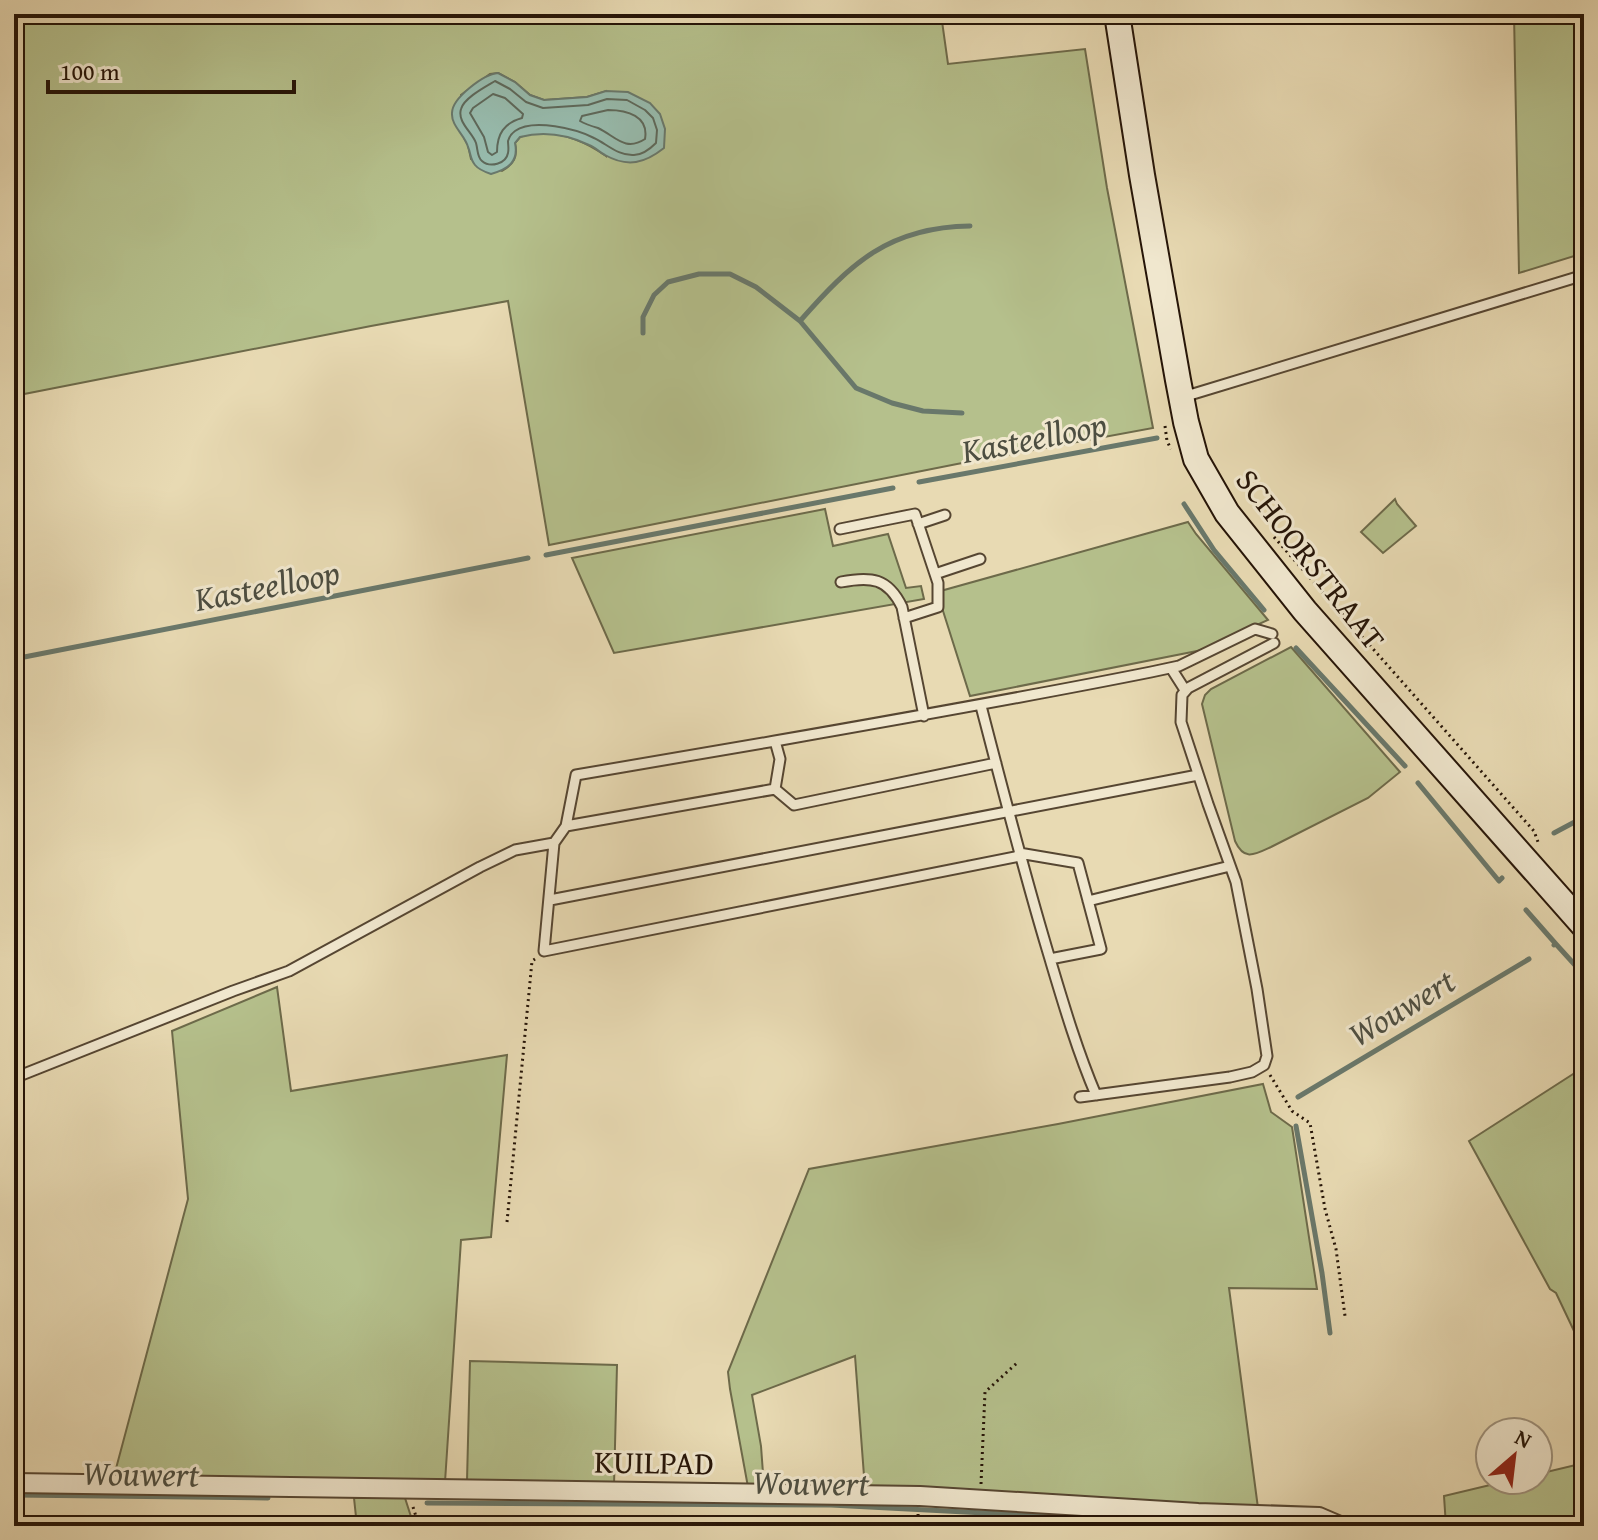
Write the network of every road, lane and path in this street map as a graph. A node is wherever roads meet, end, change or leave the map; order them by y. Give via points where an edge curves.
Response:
1 (1117, 14) edge
2 (1584, 275) edge
3 (1181, 395) junction
4 (945, 515) dead end
5 (918, 524) junction
6 (840, 529) dead end
7 (1267, 530) dead end
8 (980, 559) dead end
9 (935, 574) junction
10 (841, 582) dead end
11 (904, 618) junction
12 (1171, 668) junction
13 (1185, 690) junction
14 (981, 706) junction
15 (924, 716) junction
16 (775, 741) junction
17 (996, 763) junction
18 (1198, 775) junction
19 (775, 789) junction
20 (1009, 811) junction
21 (566, 826) junction
22 (554, 843) junction
23 (1538, 843) dead end
24 (1020, 854) junction
25 (1230, 866) junction
26 (550, 900) junction
27 (1088, 901) junction
28 (1584, 926) edge
29 (544, 951) junction
30 (1050, 959) junction
31 (1264, 1065) junction
32 (14, 1078) edge
33 (1096, 1095) junction
34 (1080, 1097) dead end
35 (507, 1222) dead end
36 (1345, 1316) dead end
37 (1017, 1363) dead end
38 (14, 1483) edge
39 (408, 1489) junction
40 (981, 1500) junction
41 (918, 1517) dead end
42 (419, 1526) edge
43 (919, 1526) edge
44 (1340, 1526) edge

1 - 3 street, SCHOORSTRAAT
2 - 3 lane
3 - 28 street, SCHOORSTRAAT via 1196,459 1227,513 1305,611
4 - 5 lane
5 - 6 lane via 915,514
5 - 9 lane
7 - 23 path, SCHOORSTRAAT via 1534,831
8 - 9 lane
9 - 11 lane via 938,607
10 - 11 lane via 880,581 895,592
11 - 15 lane
12 - 13 lane
12 - 13 lane via 1255,629 1273,638
12 - 14 lane
13 - 18 lane via 1181,722
14 - 15 lane
14 - 17 lane
15 - 16 lane
16 - 19 lane via 780,759
16 - 21 lane via 576,775
17 - 19 lane via 794,805
17 - 20 lane
18 - 20 lane
18 - 25 lane
19 - 21 lane
20 - 24 lane
20 - 26 lane
21 - 22 lane
22 - 26 lane
22 - 32 lane via 515,850 289,971
24 - 27 lane via 1078,863
24 - 29 lane
24 - 30 lane
25 - 27 lane
25 - 31 lane via 1257,989
26 - 29 lane
27 - 30 lane via 1101,949
29 - 35 path via 532,961
30 - 33 lane
31 - 33 lane via 1230,1077
31 - 36 path via 1292,1111 1310,1123
33 - 34 lane
37 - 40 path via 985,1392
38 - 39 street, KUILPAD
39 - 40 street, KUILPAD
39 - 42 path
40 - 44 street, KUILPAD via 1319,1517
41 - 43 path

